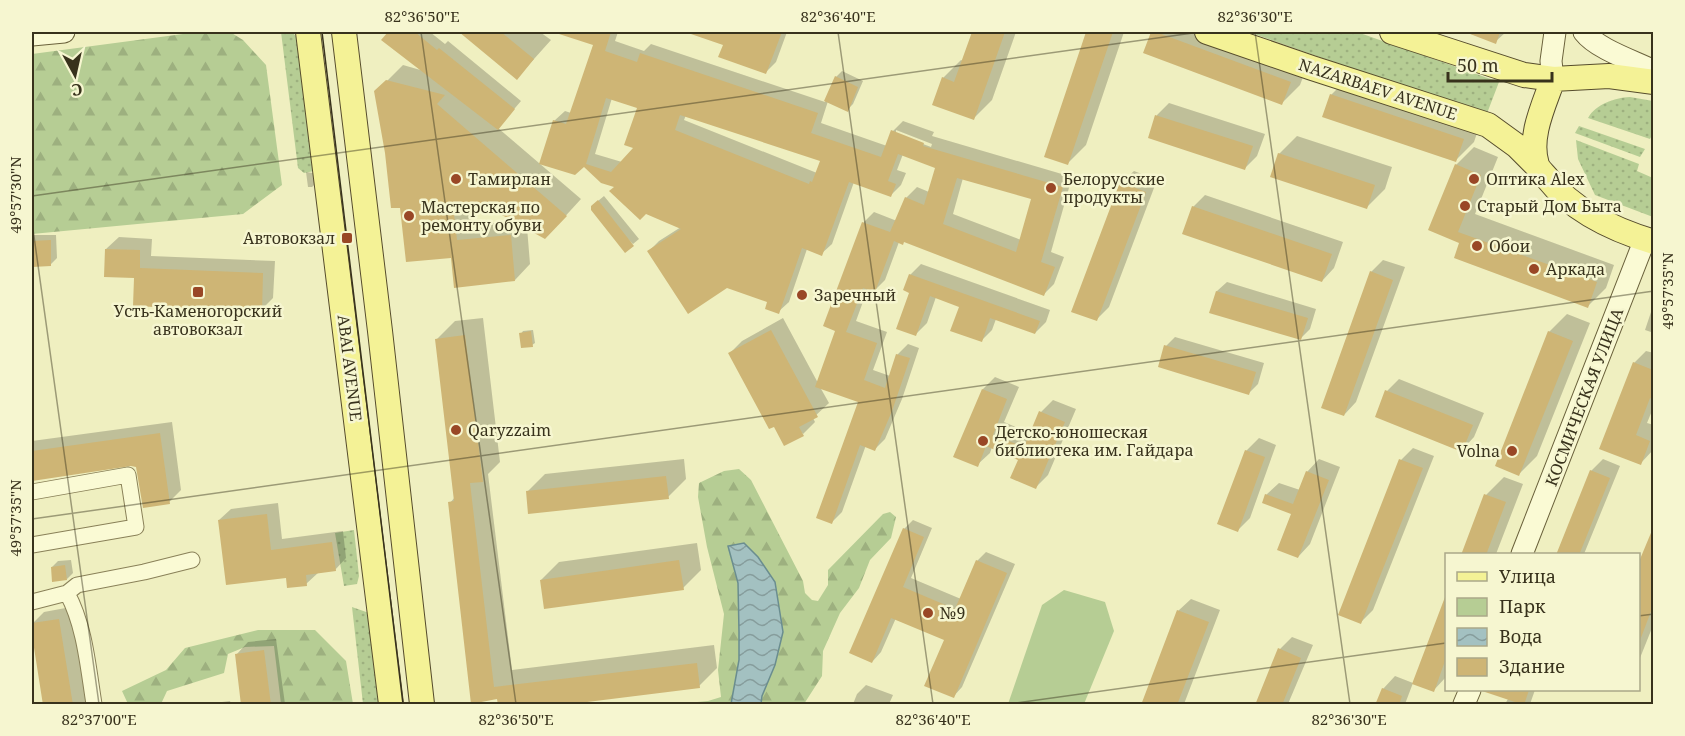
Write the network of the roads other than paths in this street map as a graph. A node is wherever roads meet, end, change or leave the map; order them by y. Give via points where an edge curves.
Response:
1 (64, 32) edge
2 (308, 32) edge
3 (344, 32) edge
4 (1207, 32) edge
5 (1392, 32) edge
6 (1555, 32) edge
7 (1584, 32) edge
8 (32, 34) edge
9 (1653, 71) edge
10 (1553, 80) junction
11 (1653, 82) edge
12 (1537, 166) junction
13 (1649, 240) edge
14 (32, 492) edge
15 (32, 545) edge
16 (1523, 553) edge
17 (192, 560) dead end
18 (67, 593) junction
19 (32, 602) edge
20 (1470, 691) edge
21 (94, 705) edge
22 (391, 705) edge
23 (422, 705) edge
24 (1464, 705) edge

1 - 8 main road
2 - 22 main road, ABAI AVENUE
3 - 23 main road, ABAI AVENUE
4 - 12 main road, NAZARBAEV AVENUE via 1488,125
5 - 10 main road via 1524,75
6 - 10 main road
7 - 9 main road
10 - 11 main road via 1609,76
10 - 12 main road via 1534,143
12 - 13 main road, NAZARBAEV AVENUE via 1561,196 1585,214
13 - 16 main road, КОСМИЧЕСКАЯ УЛИЦА
14 - 15 street via 128,476 136,527
17 - 18 street via 77,585
18 - 19 street
18 - 21 street via 75,608
20 - 24 main road

